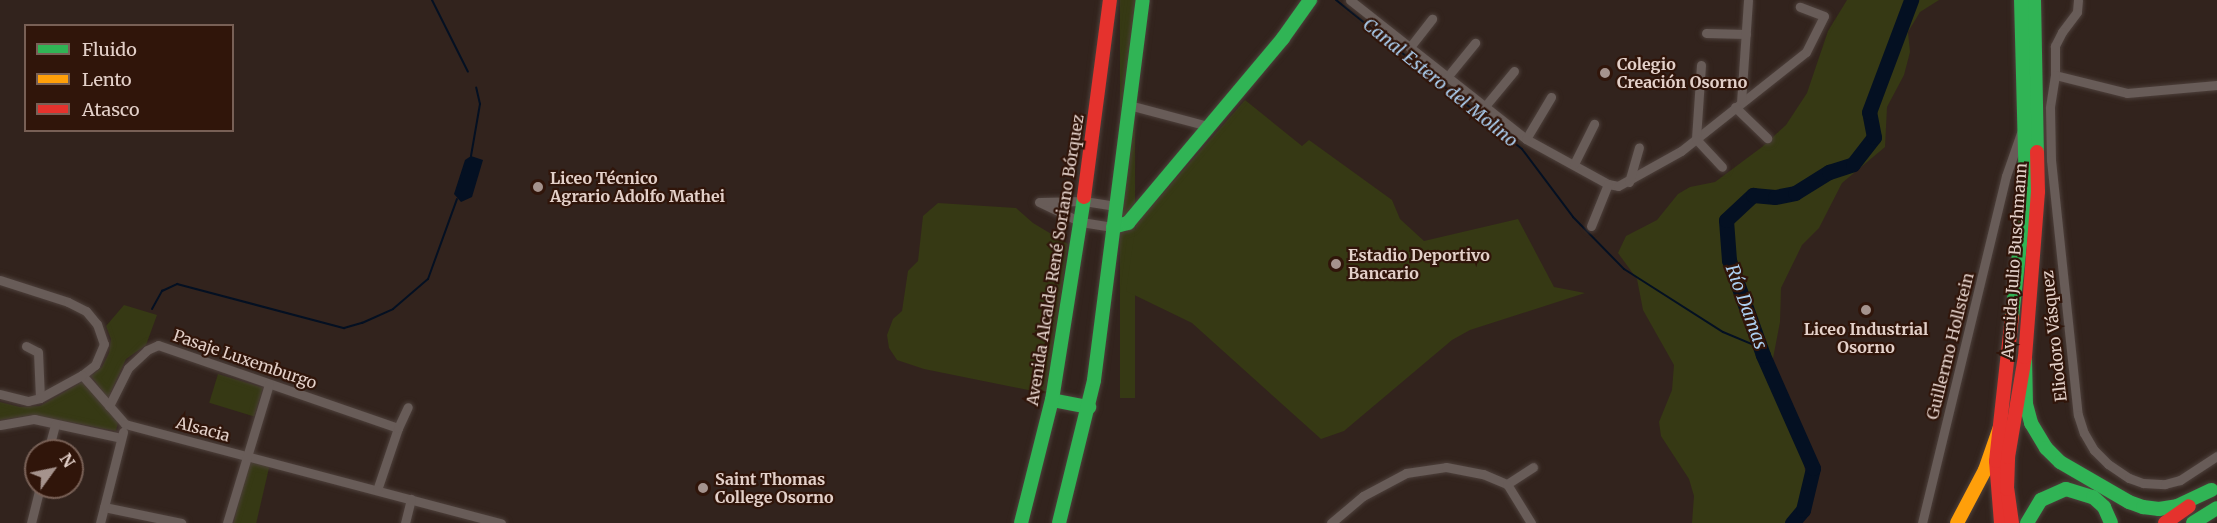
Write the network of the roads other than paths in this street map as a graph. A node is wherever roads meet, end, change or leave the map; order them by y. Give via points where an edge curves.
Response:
1 (1110, 0) edge
2 (1143, 0) edge
3 (1310, 0) edge
4 (1350, 0) edge
5 (1748, 0) edge
6 (2021, 0) edge
7 (2034, 0) edge
8 (2078, 0) edge
9 (1800, 7) dead end
10 (1432, 20) dead end
11 (1706, 33) dead end
12 (1746, 34) junction
13 (1475, 44) dead end
14 (1410, 47) junction
15 (1701, 65) dead end
16 (1514, 70) dead end
17 (2055, 75) junction
18 (1448, 76) junction
19 (2217, 85) edge
20 (1551, 97) dead end
21 (1129, 105) junction
22 (1486, 105) junction
23 (1738, 105) junction
24 (2025, 122) junction
25 (1594, 124) dead end
26 (1208, 126) junction
27 (1767, 138) dead end
28 (1526, 139) junction
29 (1696, 139) junction
30 (1639, 147) dead end
31 (1574, 164) junction
32 (1722, 167) dead end
33 (2006, 176) junction
34 (1629, 182) junction
35 (1608, 184) junction
36 (2026, 190) junction
37 (1084, 201) junction
38 (1116, 206) junction
39 (1081, 222) junction
40 (1591, 226) dead end
41 (1113, 227) junction
42 (0, 280) edge
43 (26, 346) dead end
44 (2025, 357) junction
45 (82, 375) junction
46 (269, 384) junction
47 (0, 394) edge
48 (40, 398) junction
49 (1052, 400) junction
50 (109, 406) junction
51 (408, 407) dead end
52 (1089, 407) junction
53 (55, 424) junction
54 (125, 424) junction
55 (2001, 424) junction
56 (0, 425) edge
57 (398, 428) junction
58 (121, 438) junction
59 (51, 439) edge
60 (247, 456) junction
61 (2217, 456) edge
62 (1533, 467) dead end
63 (1507, 484) junction
64 (2214, 488) edge
65 (377, 490) junction
66 (37, 499) edge
67 (411, 499) junction
68 (104, 507) junction
69 (2217, 508) edge
70 (32, 523) edge
71 (100, 523) edge
72 (181, 523) edge
73 (227, 523) edge
74 (405, 523) edge
75 (501, 523) edge
76 (1021, 523) edge
77 (1059, 523) edge
78 (1331, 523) edge
79 (1531, 523) edge
80 (1922, 523) edge
81 (1957, 523) edge
82 (2001, 523) edge
83 (2012, 523) edge
84 (2027, 523) edge
85 (2111, 523) edge
86 (2165, 523) edge
87 (2193, 523) edge

1 - 37 main road, Avenida Alcalde René Soriano Bórquez
2 - 21 main road
3 - 26 main road
4 - 14 street
5 - 12 street
6 - 24 main road, Avenida Julio Buschmann
7 - 44 main road, Avenida Julio Buschmann via 2038,192
8 - 17 street, Eliodoro Vásquez via 2077,12 2055,46
9 - 23 street via 1824,16 1806,52
10 - 14 street
11 - 12 street
12 - 23 street
13 - 18 street
14 - 18 street
15 - 29 street
16 - 22 street
17 - 19 street via 2127,93
17 - 61 street, Eliodoro Vásquez via 2050,108 2051,160 2078,415 2084,433 2108,464 2143,483 2180,480
18 - 22 street
20 - 28 street
21 - 26 street
21 - 38 main road
22 - 28 street
23 - 27 street
23 - 29 street
24 - 33 street, Guillermo Hollstein
24 - 36 main road, Avenida Julio Buschmann
25 - 31 street
26 - 41 main road via 1128,224
28 - 31 street
29 - 32 street
29 - 34 street
30 - 34 street
31 - 35 street
33 - 36 street
33 - 80 street, Guillermo Hollstein
34 - 35 street
35 - 40 street
36 - 55 main road, Avenida Julio Buschmann
37 - 38 street
37 - 39 main road, Avenida Alcalde René Soriano Bórquez
37 - 39 street via 1039,202
38 - 41 main road
39 - 41 street
39 - 49 main road, Avenida Alcalde René Soriano Bórquez
41 - 52 main road
42 - 45 street via 86,311 97,324 104,344 95,365
43 - 48 street via 38,352
44 - 64 main road via 2026,404 2031,423 2060,462 2143,507 2177,506
44 - 83 main road, Avenida Julio Buschmann via 2008,457
45 - 48 street
45 - 50 street
46 - 50 street, Pasaje Luxemburgo via 158,345 128,368
46 - 57 street, Pasaje Luxemburgo
46 - 60 street
47 - 48 street via 18,400
49 - 52 main road
49 - 76 main road, Avenida Alcalde René Soriano Bórquez
50 - 54 street
51 - 57 street
52 - 77 main road
53 - 56 street via 34,419
53 - 58 street
53 - 59 street
54 - 58 street
54 - 60 street, Alsacia
55 - 81 main road via 1985,470
55 - 82 main road, Avenida Julio Buschmann via 1996,478
57 - 65 street
58 - 68 street
60 - 65 street, Alsacia
60 - 73 street
62 - 63 street
63 - 78 street via 1483,474 1446,467 1406,473 1363,496
63 - 79 street
64 - 86 main road
65 - 67 street, Alsacia
66 - 70 street
67 - 74 street
67 - 75 street, Alsacia
68 - 71 street
68 - 72 street
69 - 87 main road
84 - 85 main road via 2041,500 2066,489 2093,496 2104,507

